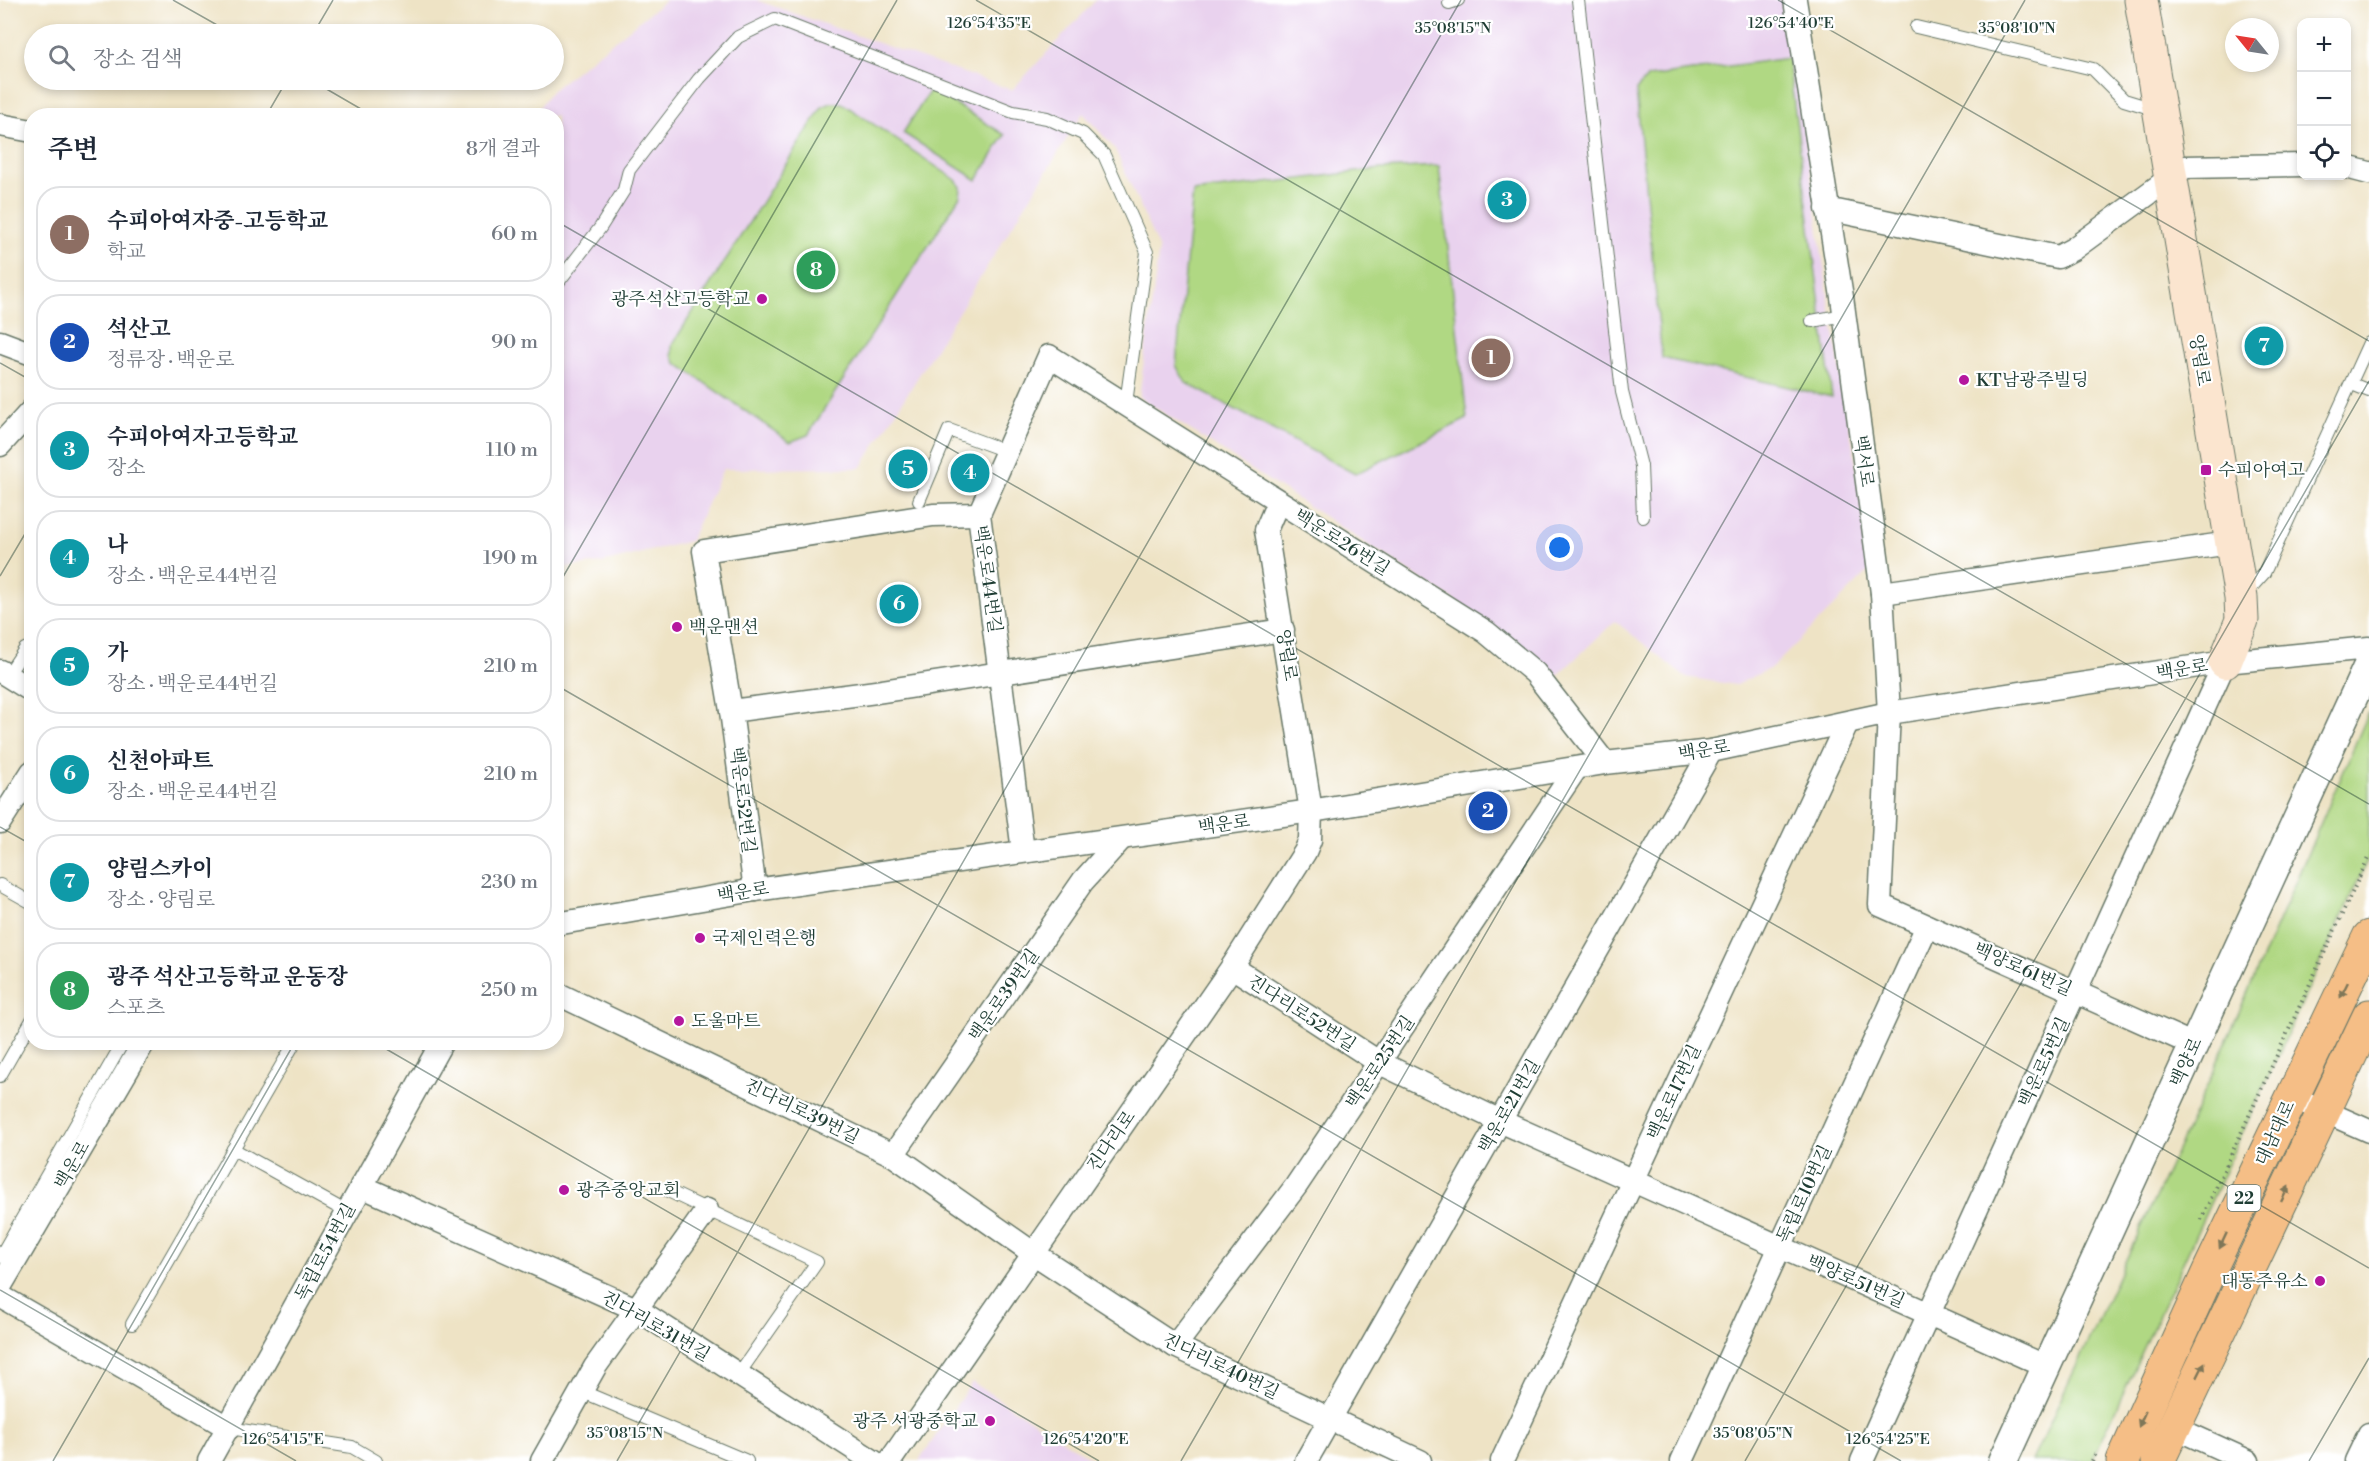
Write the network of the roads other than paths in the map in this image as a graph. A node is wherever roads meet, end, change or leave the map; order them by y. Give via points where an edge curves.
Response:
1 (1578, 0) edge
2 (1795, 0) edge
3 (2140, 0) edge
4 (1916, 27) dead end
5 (2158, 111) junction
6 (0, 125) edge
7 (24, 130) edge
8 (2297, 165) edge
9 (2351, 169) edge
10 (2369, 174) edge
11 (2169, 177) junction
12 (1827, 209) junction
13 (564, 275) edge
14 (1844, 315) junction
15 (1812, 321) dead end
16 (0, 342) edge
17 (2369, 343) edge
18 (24, 351) edge
19 (1049, 356) joint
20 (2352, 384) junction
21 (2369, 391) edge
22 (1126, 403) junction
23 (24, 419) edge
24 (0, 445) edge
25 (1006, 452) junction
26 (919, 501) dead end
27 (1278, 502) junction
28 (979, 514) junction
29 (1643, 517) dead end
30 (2230, 543) junction
31 (1882, 593) junction
32 (2241, 598) junction
33 (1283, 630) junction
34 (2369, 648) edge
35 (24, 651) edge
36 (2225, 662) junction
37 (2369, 663) edge
38 (3, 673) edge
39 (1002, 673) junction
40 (24, 686) edge
41 (731, 711) junction
42 (1889, 713) junction
43 (1847, 723) junction
44 (1711, 751) junction
45 (1605, 763) junction
46 (1575, 770) junction
47 (24, 784) edge
48 (1311, 811) junction
49 (0, 822) edge
50 (1121, 839) junction
51 (1023, 851) junction
52 (0, 885) edge
53 (755, 890) junction
54 (24, 898) edge
55 (564, 923) edge
56 (1927, 926) junction
57 (2369, 937) edge
58 (1232, 967) junction
59 (2076, 992) junction
60 (564, 997) edge
61 (2369, 1016) edge
62 (24, 1034) edge
63 (2194, 1045) junction
64 (118, 1050) edge
65 (139, 1050) edge
66 (290, 1050) edge
67 (438, 1050) edge
68 (1380, 1063) junction
69 (0, 1076) edge
70 (2292, 1097) junction
71 (2324, 1112) junction
72 (1500, 1121) junction
73 (2369, 1131) edge
74 (233, 1149) junction
75 (893, 1155) junction
76 (1632, 1181) junction
77 (361, 1186) junction
78 (664, 1190) dead end
79 (707, 1210) junction
80 (347, 1212) junction
81 (1780, 1247) junction
82 (1033, 1253) junction
83 (0, 1257) edge
84 (0, 1287) edge
85 (0, 1296) edge
86 (638, 1310) junction
87 (1928, 1314) junction
88 (132, 1324) dead end
89 (1175, 1346) junction
90 (2047, 1367) junction
91 (738, 1375) junction
92 (581, 1392) junction
93 (1330, 1419) junction
94 (2173, 1427) junction
95 (229, 1428) junction
96 (2369, 1434) edge
97 (2110, 1456) edge
98 (209, 1461) edge
99 (376, 1461) edge
100 (542, 1461) edge
101 (747, 1461) edge
102 (873, 1461) edge
103 (890, 1461) edge
104 (1306, 1461) edge
105 (1420, 1461) edge
106 (1502, 1461) edge
107 (1682, 1461) edge
108 (1862, 1461) edge
109 (2003, 1461) edge
110 (2158, 1461) edge
111 (2248, 1461) edge
112 (2356, 1461) edge

1 - 29 lane via 1622,392 1641,466
2 - 12 street, 백서로
3 - 5 main road, 양림로
4 - 5 lane via 2093,69 2124,100
5 - 11 main road, 양림로
6 - 7 street
8 - 11 street via 2185,167
9 - 10 street
11 - 12 street via 2058,257
11 - 30 main road, 양림로
12 - 14 street, 백서로
13 - 22 lane via 624,190 629,170 699,79 738,37 776,20 1014,112 1047,118 1083,135 1104,155 1147,252
14 - 15 lane
14 - 31 street, 백서로
16 - 18 street
17 - 20 lane
19 - 22 street, 백운로26번길
19 - 25 street, 백운로44번길
20 - 21 lane
20 - 32 lane via 2264,573
22 - 27 street, 백운로26번길
23 - 24 street
25 - 26 lane via 949,430
25 - 28 street, 백운로44번길
27 - 33 street, 양림로 via 1266,530
27 - 45 street, 백운로26번길 via 1486,632 1535,673
28 - 39 street, 백운로44번길
28 - 41 street, 백운로52번길 via 933,515 704,551
30 - 31 street
30 - 32 main road, 양림로
31 - 42 street, 백서로
32 - 36 main road, 양림로 via 2242,620
33 - 39 street
33 - 48 street, 양림로
34 - 36 street, 백운로
35 - 38 lane
36 - 42 street, 백운로
36 - 59 street, 백운로5번길
37 - 63 street, 백양로
38 - 40 street
39 - 41 street
39 - 51 street, 백운로44번길
41 - 53 street, 백운로52번길
42 - 43 street, 백운로
42 - 56 street, 백양로61번길 via 1880,905
43 - 44 street, 백운로
43 - 76 street, 백운로17번길
44 - 45 street, 백운로
44 - 72 street, 백운로21번길
45 - 46 street, 백운로
46 - 48 street, 백운로
46 - 68 street, 백운로25번길
47 - 49 street
48 - 50 street, 백운로
48 - 58 street, 진다리로 via 1310,840 1305,852
50 - 51 street, 백운로
50 - 75 street, 백운로39번길 via 1083,881
51 - 53 street, 백운로
52 - 54 lane
53 - 55 street, 백운로
56 - 59 street, 백양로61번길
56 - 81 street, 독립로10번길
57 -> 70 main road, 대남대로 / 22
58 - 68 street, 진다리로52번길
58 - 82 street, 진다리로
59 - 63 street, 백양로61번길
59 - 87 street, 백운로5번길
60 - 75 street, 진다리로39번길
61 - 71 main road, 대남대로 / 22
62 - 69 lane
63 - 90 street, 백양로
64 - 83 lane
65 - 84 street, 백운로
66 - 74 lane
67 - 77 street, 독립로54번길
68 - 72 street, 진다리로52번길
68 - 89 street, 백운로25번길 via 1296,1186
70 - 71 street
70 -> 97 main road, 대남대로 / 22
71 - 73 street
94 -> 71 main road, 대남대로 / 22
72 - 76 street, 진다리로52번길
72 - 93 street, 백운로21번길
74 - 80 lane
74 - 88 lane
75 - 82 street, 진다리로39번길
76 - 81 street, 백양로51번길
76 - 106 street, 백운로17번길
77 - 80 street, 독립로54번길
77 - 86 street, 진다리로31번길
78 - 79 lane
79 - 86 street
79 - 91 lane via 817,1262
80 - 95 street, 독립로54번길
81 - 87 street, 백양로51번길
81 - 107 street, 독립로10번길
82 - 89 street, 진다리로40번길
82 - 103 street, 진다리로
85 - 95 street
86 - 91 street, 진다리로31번길
86 - 92 street
87 - 90 street, 백양로51번길
87 - 108 street, 백운로5번길
89 - 93 street, 진다리로40번길
90 - 109 street, 백양로
91 - 102 street, 진다리로31번길
92 - 100 street
92 - 101 lane
93 - 104 street, 백운로21번길
93 - 105 street, 진다리로40번길
94 - 110 main road, 대남대로 / 22
94 - 111 street
95 - 98 street, 독립로54번길
95 - 99 lane via 352,1447
96 - 112 street

